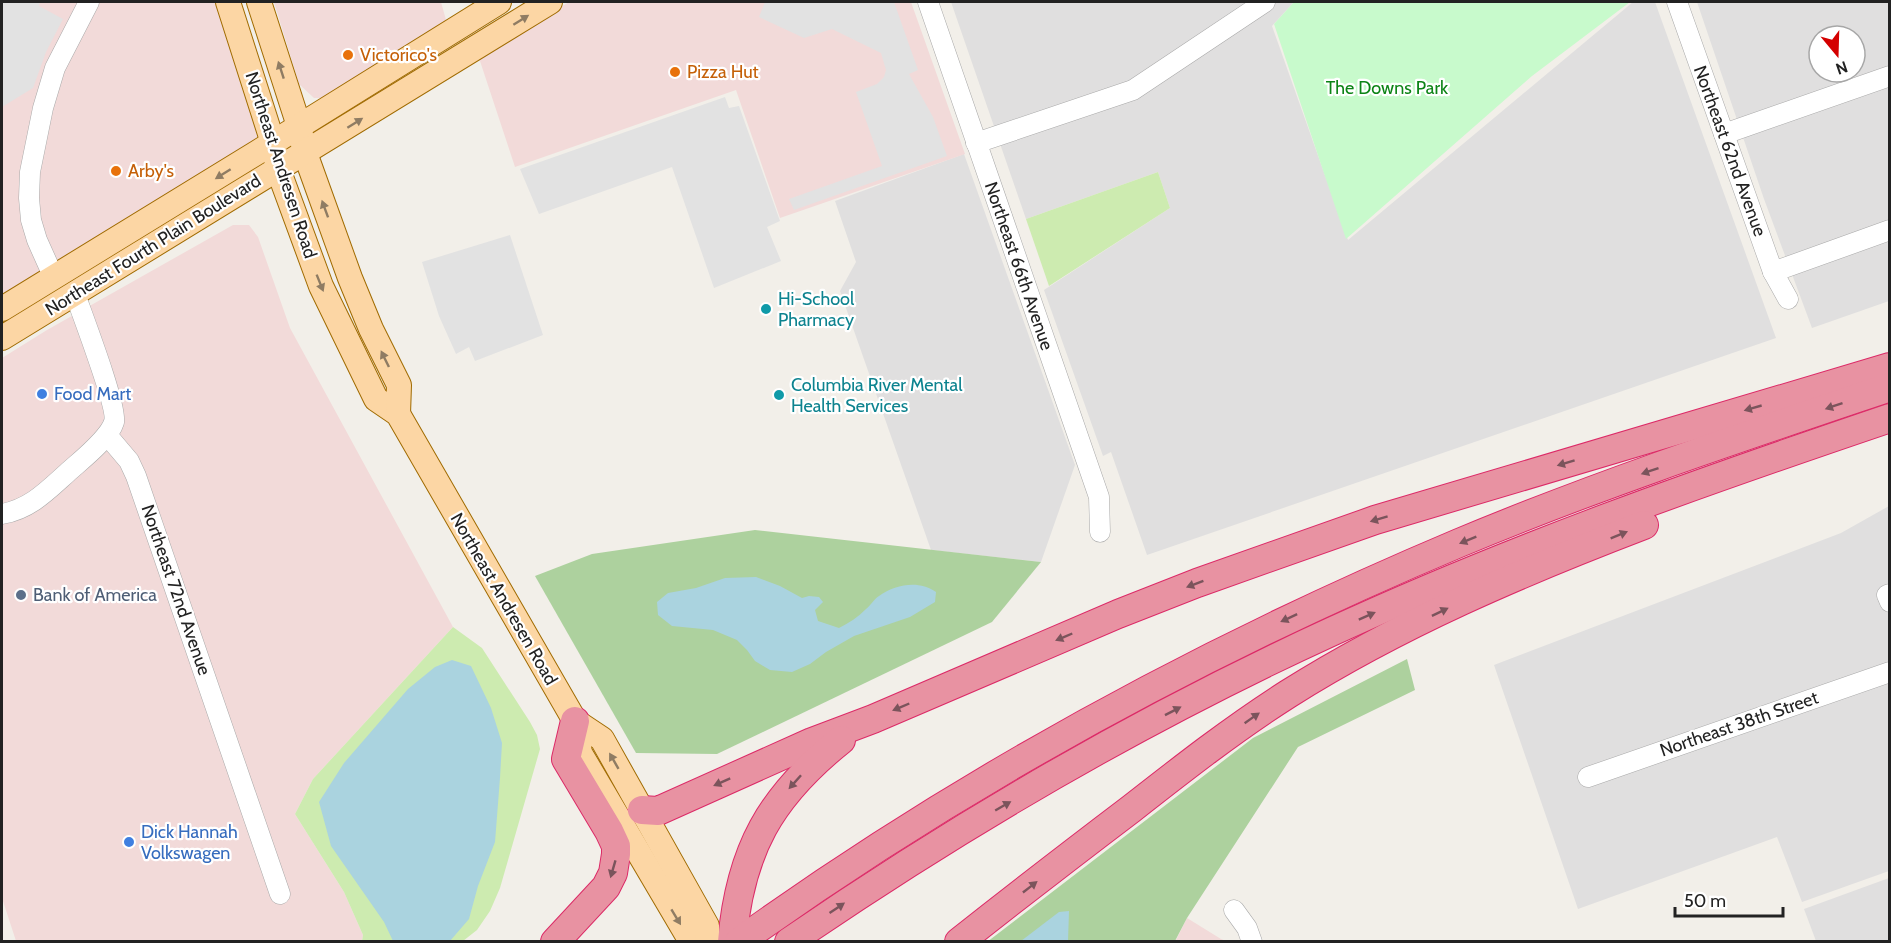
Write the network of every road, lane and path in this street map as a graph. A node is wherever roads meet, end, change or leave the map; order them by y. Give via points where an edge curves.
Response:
1 (89, 2) edge
2 (228, 2) edge
3 (259, 2) edge
4 (499, 2) edge
5 (550, 2) edge
6 (928, 2) edge
7 (1264, 2) edge
8 (1677, 2) edge
9 (1890, 76) edge
10 (299, 126) junction
11 (1725, 134) junction
12 (273, 143) junction
13 (976, 143) junction
14 (305, 153) junction
15 (278, 169) junction
16 (1890, 230) edge
17 (1773, 272) junction
18 (54, 278) junction
19 (75, 294) junction
20 (1788, 299) dead end
21 (2, 309) edge
22 (2, 338) edge
23 (1890, 368) edge
24 (1890, 387) edge
25 (398, 414) junction
26 (1890, 418) edge
27 (1890, 432) edge
28 (107, 435) junction
29 (2, 514) edge
30 (1100, 532) dead end
31 (1890, 672) edge
32 (873, 719) junction
33 (575, 721) junction
34 (1588, 777) dead end
35 (642, 810) junction
36 (280, 894) dead end
37 (1234, 910) dead end
38 (555, 942) edge
39 (694, 942) edge
40 (708, 942) edge
41 (732, 942) edge
42 (739, 942) edge
43 (789, 942) edge
44 (959, 942) edge
45 (1252, 942) edge

1 - 18 street via 62,51 49,86 30,172 31,220
2 - 12 main road, Northeast Andresen Road
10 -> 3 main road, Northeast Andresen Road
4 - 10 main road, Northeast Fourth Plain Boulevard
14 -> 5 main road, Northeast Fourth Plain Boulevard
6 - 13 street, Northeast 66th Avenue
7 - 13 street via 1133,90
8 - 11 street, Northeast 62nd Avenue
9 - 11 street
10 - 12 main road, Northeast Fourth Plain Boulevard
10 - 14 main road, Northeast Andresen Road
11 - 17 street, Northeast 62nd Avenue
12 - 15 main road, Northeast Andresen Road
12 -> 18 main road, Northeast Fourth Plain Boulevard
13 - 30 street, Northeast 66th Avenue via 1099,497
14 - 15 main road, Northeast Fourth Plain Boulevard
25 -> 14 main road, Northeast Andresen Road via 399,385 350,278
15 - 19 main road, Northeast Fourth Plain Boulevard
15 -> 25 main road, Northeast Andresen Road via 321,286 365,380 376,399
16 - 17 street
17 - 20 street, Northeast 62nd Avenue
18 - 21 main road, Northeast Fourth Plain Boulevard
19 - 22 main road, Northeast Fourth Plain Boulevard
19 - 28 street via 114,412
23 -> 32 highway via 1407,510 1292,549 1118,614
24 -> 42 highway via 1542,510 1395,570 1246,638 1007,767 907,828
25 - 33 main road, Northeast Andresen Road
43 -> 26 highway via 884,878 1047,780 1147,724 1331,632 1547,540
44 -> 27 highway via 1215,744 1328,671 1505,581
28 - 29 street via 41,496 21,509
28 - 36 street, Northeast 72nd Avenue via 136,476
31 - 34 street, Northeast 38th Street
32 -> 35 highway via 658,811
32 -> 41 highway via 813,762 776,805 761,829 744,874
35 -> 33 main road, Northeast Andresen Road via 602,740
33 -> 38 highway via 566,759 609,831 616,854 606,887
33 -> 39 main road, Northeast Andresen Road via 580,753
35 - 40 main road, Northeast Andresen Road via 707,926
37 - 45 street

